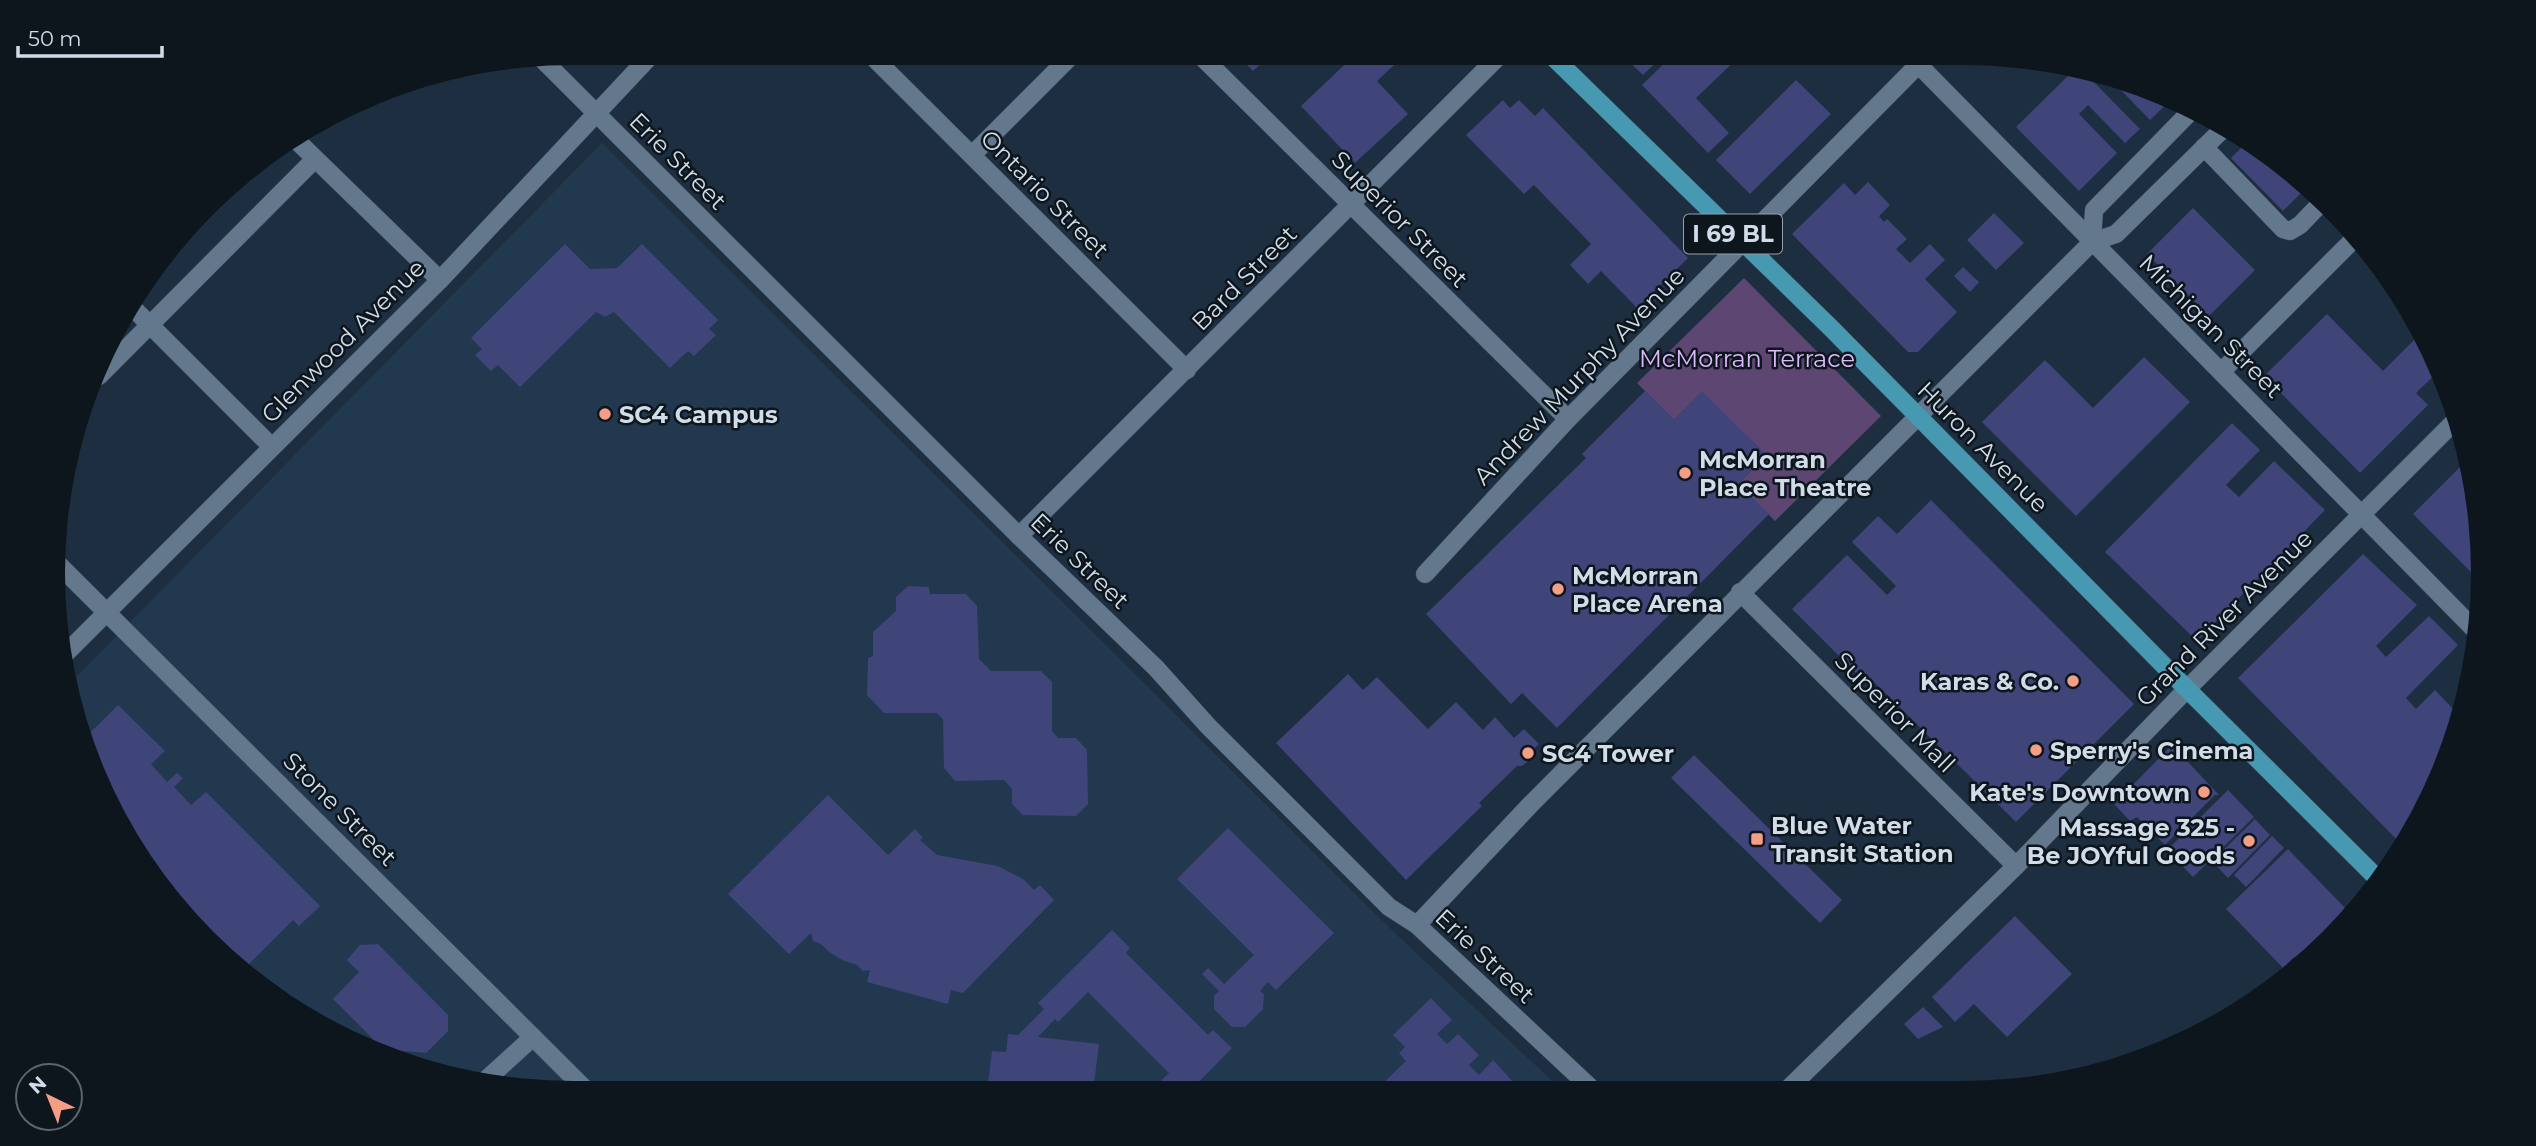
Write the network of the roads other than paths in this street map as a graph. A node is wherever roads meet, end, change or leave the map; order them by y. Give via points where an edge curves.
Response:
1 (641, 65) edge
2 (882, 65) edge
3 (1061, 65) edge
4 (1211, 65) edge
5 (1489, 65) edge
6 (1562, 65) edge
7 (1906, 65) edge
8 (1918, 65) edge
9 (549, 66) edge
10 (596, 114) junction
11 (2185, 116) edge
12 (2218, 134) edge
13 (300, 144) edge
14 (2204, 147) junction
15 (972, 155) junction
16 (315, 159) junction
17 (1350, 205) junction
18 (2316, 208) edge
19 (2092, 242) junction
20 (1743, 243) junction
21 (2349, 244) edge
22 (440, 280) junction
23 (137, 312) edge
24 (150, 324) junction
25 (109, 366) edge
26 (1187, 370) junction
27 (2222, 370) junction
28 (1917, 415) junction
29 (1569, 419) junction
30 (2449, 427) edge
31 (272, 447) junction
32 (2362, 514) junction
33 (1019, 536) junction
34 (65, 571) edge
35 (1424, 574) dead end
36 (1740, 592) junction
37 (106, 612) junction
38 (2468, 623) edge
39 (71, 648) edge
40 (2187, 689) junction
41 (2016, 866) junction
42 (2372, 873) edge
43 (1417, 925) junction
44 (533, 1037) junction
45 (493, 1074) edge
46 (577, 1081) edge
47 (1583, 1081) edge
48 (1796, 1081) edge

1 - 10 street, Glenwood Avenue
2 - 15 street, Ontario Street
3 - 15 street
4 - 17 street, Superior Street
5 - 17 street, Bard Street
6 - 20 main road, Huron Avenue / I 69 BL
7 - 20 street, Andrew Murphy Avenue
8 - 19 street, Michigan Street
9 - 10 street, Erie Street
10 - 22 street, Glenwood Avenue
10 - 33 street, Erie Street
11 - 19 street via 2094,211
12 - 14 street
13 - 16 street
14 - 18 street via 2283,229 2290,231 2300,225
14 - 19 street via 2116,234
15 - 26 street, Ontario Street
16 - 22 street
16 - 24 street
17 - 26 street, Bard Street
17 - 29 street, Superior Street
19 - 27 street, Michigan Street
19 - 28 street
20 - 28 main road, Huron Avenue / I 69 BL
20 - 29 street, Andrew Murphy Avenue
21 - 27 street
22 - 31 street, Glenwood Avenue
23 - 24 street
24 - 25 street
24 - 31 street
26 - 33 street, Bard Street
27 - 32 street, Michigan Street
28 - 36 street
28 - 40 main road, Huron Avenue / I 69 BL
29 - 35 street, Andrew Murphy Avenue
30 - 32 street, Grand River Avenue
31 - 37 street, Glenwood Avenue
32 - 38 street, Michigan Street
32 - 40 street, Grand River Avenue
33 - 43 street, Erie Street via 1156,668 1389,907
34 - 37 street, Stone Street
36 - 41 street, Superior Mall
36 - 43 street
37 - 39 street, Glenwood Avenue
37 - 44 street, Stone Street
40 - 41 street, Grand River Avenue
40 - 42 main road, Huron Avenue / I 69 BL
41 - 48 street, Grand River Avenue
43 - 47 street, Erie Street
44 - 45 street
44 - 46 street, Stone Street

